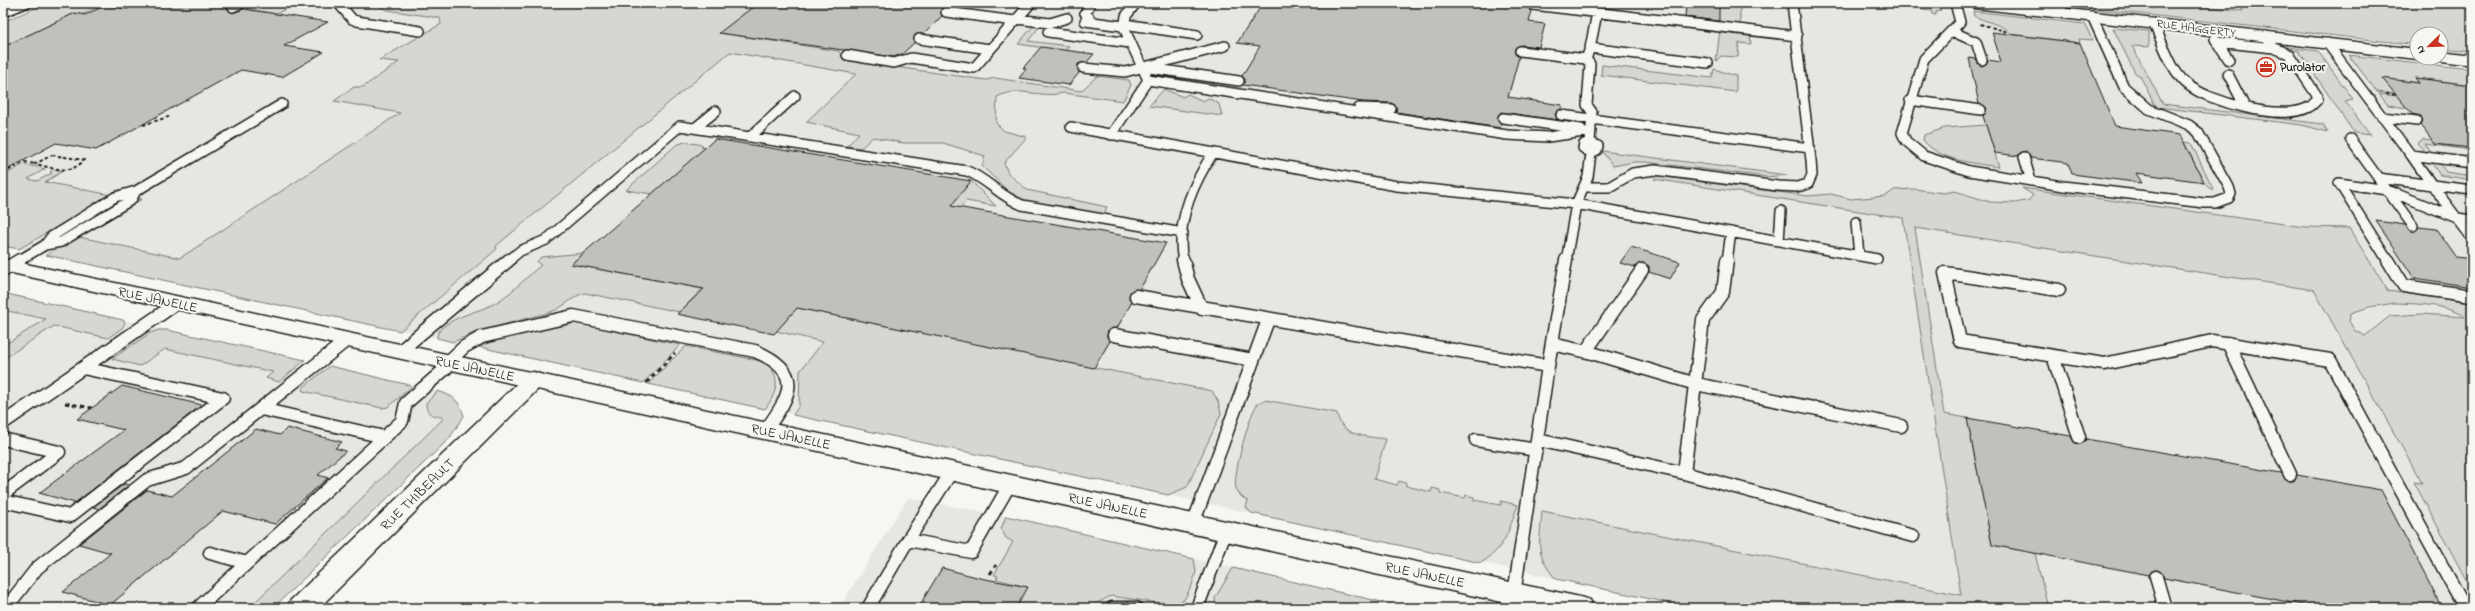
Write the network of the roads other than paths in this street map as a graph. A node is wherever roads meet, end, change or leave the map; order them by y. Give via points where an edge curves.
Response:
1 (24, 3) edge
2 (242, 3) edge
3 (338, 3) edge
4 (1031, 3) edge
5 (1088, 3) edge
6 (1136, 3) edge
7 (1792, 3) edge
8 (1955, 3) edge
9 (1974, 3) edge
10 (1533, 5) dead end
11 (234, 8) dead end
12 (2061, 8) edge
13 (3, 12) edge
14 (946, 12) dead end
15 (1597, 12) junction
16 (1053, 16) dead end
17 (2092, 16) junction
18 (1067, 18) junction
19 (1016, 20) junction
20 (1086, 21) junction
21 (2153, 23) junction
22 (1124, 25) junction
23 (420, 31) dead end
24 (1952, 31) junction
25 (1048, 32) dead end
26 (1197, 35) dead end
27 (1796, 36) junction
28 (2213, 36) junction
29 (918, 39) dead end
30 (2270, 42) junction
31 (1130, 43) junction
32 (2327, 43) junction
33 (1225, 46) dead end
34 (1590, 48) junction
35 (990, 49) junction
36 (1520, 51) dead end
37 (2409, 53) edge
38 (847, 55) dead end
39 (2449, 57) edge
40 (1586, 59) junction
41 (1982, 60) dead end
42 (2229, 60) dead end
43 (2472, 60) edge
44 (1708, 63) dead end
45 (1143, 67) junction
46 (1083, 68) dead end
47 (2228, 74) dead end
48 (1148, 80) junction
49 (1239, 81) dead end
50 (795, 96) dead end
51 (1910, 100) junction
52 (282, 104) dead end
53 (1318, 106) junction
54 (2245, 107) junction
55 (1390, 109) dead end
56 (1981, 110) dead end
57 (716, 111) dead end
58 (1561, 114) dead end
59 (2382, 117) junction
60 (1503, 118) dead end
61 (1592, 120) junction
62 (2417, 121) dead end
63 (1071, 127) dead end
64 (695, 128) junction
65 (1591, 130) junction
66 (1112, 135) junction
67 (750, 137) junction
68 (2350, 139) dead end
69 (1810, 148) junction
70 (1213, 153) junction
71 (2411, 155) junction
72 (2024, 157) dead end
73 (2472, 163) edge
74 (2378, 178) junction
75 (2031, 182) junction
76 (2432, 185) junction
77 (1585, 187) junction
78 (2387, 190) junction
79 (2472, 190) edge
80 (1576, 204) junction
81 (1780, 211) dead end
82 (2457, 218) junction
83 (2472, 220) edge
84 (1856, 222) dead end
85 (2413, 226) dead end
86 (1183, 232) junction
87 (1731, 232) junction
88 (2472, 238) edge
89 (1779, 241) junction
90 (1859, 256) junction
91 (1877, 259) dead end
92 (5, 267) edge
93 (1642, 270) dead end
94 (2059, 290) dead end
95 (1136, 296) dead end
96 (2472, 296) edge
97 (177, 303) junction
98 (1202, 309) junction
99 (1268, 320) junction
100 (1114, 335) dead end
101 (347, 340) junction
102 (2228, 343) junction
103 (1552, 344) junction
104 (400, 351) junction
105 (1586, 351) junction
106 (2053, 356) junction
107 (1253, 360) junction
108 (450, 362) junction
109 (1548, 366) junction
110 (83, 368) junction
111 (534, 380) junction
112 (1696, 384) junction
113 (261, 409) junction
114 (3, 423) edge
115 (1901, 426) dead end
116 (765, 431) junction
117 (384, 437) junction
118 (2079, 437) dead end
119 (3, 439) edge
120 (1476, 440) dead end
121 (1537, 445) junction
122 (952, 471) junction
123 (1684, 473) junction
124 (2290, 474) dead end
125 (1010, 484) junction
126 (3, 494) edge
127 (3, 500) edge
128 (1193, 524) junction
129 (1226, 531) junction
130 (1913, 536) dead end
131 (908, 540) junction
132 (210, 552) dead end
133 (247, 563) junction
134 (2156, 577) dead end
135 (1514, 594) junction
136 (6, 608) edge
137 (198, 608) edge
138 (301, 608) edge
139 (868, 608) edge
140 (1112, 608) edge
141 (1136, 608) edge
142 (1197, 608) edge
143 (1578, 608) edge
144 (2166, 608) edge
145 (2464, 608) edge

1 - 13 main road
2 - 11 lane
3 - 23 lane via 357,21
4 - 19 lane
5 - 20 lane via 1089,7 1085,13 1089,17
6 - 22 lane via 1126,16
7 - 27 lane
8 - 24 lane via 1960,22
9 - 12 main road, RUE HAGGERTY
10 - 15 lane
12 - 17 main road, RUE HAGGERTY
14 - 19 lane
15 - 27 lane
15 - 34 lane
16 - 18 lane
17 - 21 main road, RUE HAGGERTY
17 - 75 lane via 2124,87 2149,109 2189,125 2198,132 2232,194 2224,201 2204,203
18 - 19 lane via 1050,23
18 - 20 lane
19 - 35 lane
20 - 22 lane
21 - 28 main road, RUE HAGGERTY
21 - 54 lane via 2181,78 2188,85 2212,97
22 - 26 lane
22 - 31 lane
24 - 41 lane via 1976,42
24 - 51 lane via 1924,59
25 - 31 lane
27 - 69 lane
28 - 30 main road, RUE HAGGERTY
28 - 42 lane
29 - 35 lane
30 - 32 main road, RUE HAGGERTY
30 - 54 lane via 2289,54 2318,99 2310,107 2295,111
31 - 45 lane
32 - 37 main road, RUE HAGGERTY
32 - 59 lane
33 - 45 lane
34 - 40 lane
34 - 44 lane
35 - 38 lane via 974,68 911,58 894,63
36 - 40 lane
39 - 43 main road
40 - 61 lane via 1590,64 1587,105 1592,112
45 - 46 lane via 1125,72
45 - 48 lane
45 - 49 lane
47 - 54 lane
48 - 53 lane
48 - 66 lane
50 - 67 lane
51 - 56 lane
51 - 75 lane via 1902,132 1913,148 1924,156 1969,171
52 - 92 lane via 136,191 131,200 73,235 61,242 45,245
53 - 55 lane
53 - 65 lane via 1522,136 1548,138
57 - 64 lane
58 - 61 lane
59 - 62 lane
59 - 71 lane
60 - 65 lane
61 - 65 lane
61 - 69 lane
63 - 66 lane
64 - 67 lane
64 - 104 lane via 680,126 546,240 520,252
65 - 77 lane via 1590,142 1598,146 1597,150 1591,153
66 - 70 lane
67 - 86 lane via 830,145 967,171 981,177 1005,199 1022,205
68 - 74 lane
69 - 77 lane via 1812,175 1808,184 1803,186 1778,186 1655,170 1633,173 1609,187
70 - 80 lane via 1397,186
70 - 86 lane via 1194,183 1184,218
71 - 73 lane
71 - 76 lane
72 - 75 lane
74 - 76 lane
74 - 78 lane
76 - 79 lane
76 - 82 lane
77 - 80 lane
78 - 82 lane
78 - 85 lane
78 - 96 lane via 2339,183 2404,286
80 - 87 lane
80 - 103 lane
81 - 89 lane
82 - 83 lane
82 - 88 lane
84 - 90 lane
86 - 98 lane via 1185,270
87 - 89 lane
87 - 112 lane via 1723,292 1703,320
89 - 90 lane
90 - 91 lane
92 - 97 main road, RUE JANELLE
93 - 105 lane
94 - 106 lane via 1945,273 1960,341
95 - 98 lane
97 - 101 main road, RUE JANELLE
97 - 110 lane
98 - 99 lane
99 - 107 lane
99 - 109 lane
100 - 107 lane
101 - 104 main road, RUE JANELLE
101 - 113 lane
102 - 106 lane via 2212,341 2104,364
102 - 124 lane
102 - 145 lane via 2330,360
103 - 105 lane
103 - 109 lane
104 - 108 main road, RUE JANELLE
105 - 112 lane
106 - 118 lane
107 - 128 lane
108 - 111 main road, RUE JANELLE
108 - 116 lane via 464,347 482,337 573,316 755,351 782,364 788,383 786,401
108 - 117 lane via 406,404 402,421
109 - 121 lane
110 - 114 lane
110 - 127 lane via 223,398 70,516
111 - 116 main road, RUE JANELLE
111 - 138 main road, RUE THIBEAULT
112 - 115 lane
112 - 123 lane
113 - 117 lane
113 - 136 lane via 186,468 147,480 37,568
116 - 122 main road, RUE JANELLE
117 - 133 lane
119 - 126 lane via 59,452
120 - 121 lane
121 - 123 lane
121 - 135 lane
122 - 125 main road, RUE JANELLE
122 - 131 lane
123 - 130 lane
125 - 128 main road, RUE JANELLE
125 - 131 lane via 971,552
128 - 129 main road, RUE JANELLE
129 - 135 main road, RUE JANELLE
129 - 142 lane
131 - 139 lane
132 - 133 lane
133 - 137 lane
134 - 144 lane
135 - 143 main road, RUE JANELLE
140 - 141 lane

